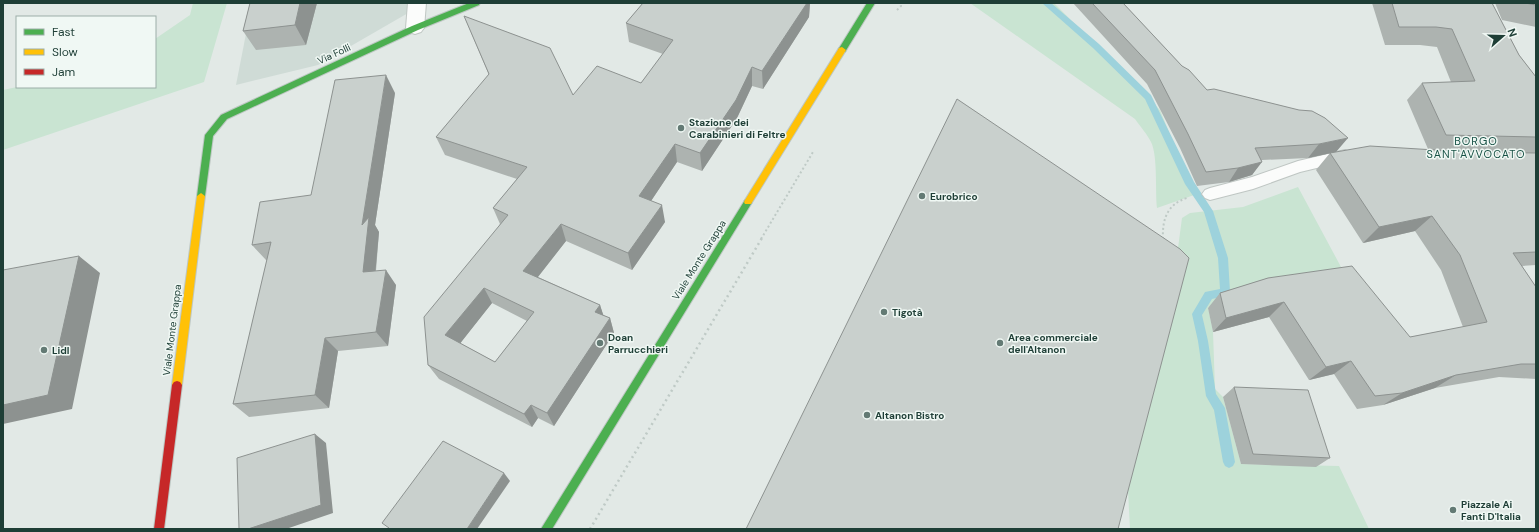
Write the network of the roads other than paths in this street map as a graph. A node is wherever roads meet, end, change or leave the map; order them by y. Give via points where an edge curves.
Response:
1 (417, 3) edge
2 (476, 3) edge
3 (871, 3) edge
4 (415, 28) junction
5 (209, 135) joint
6 (1336, 142) edge
7 (1210, 194) dead end
8 (159, 529) edge
9 (546, 529) edge

1 - 4 street
2 - 4 street, Via Folli
3 - 9 street, Viale Monte Grappa
4 - 5 street, Via Folli via 224,116
5 - 8 street, Viale Monte Grappa
6 - 7 lane via 1348,152 1358,155 1298,167 1253,183

